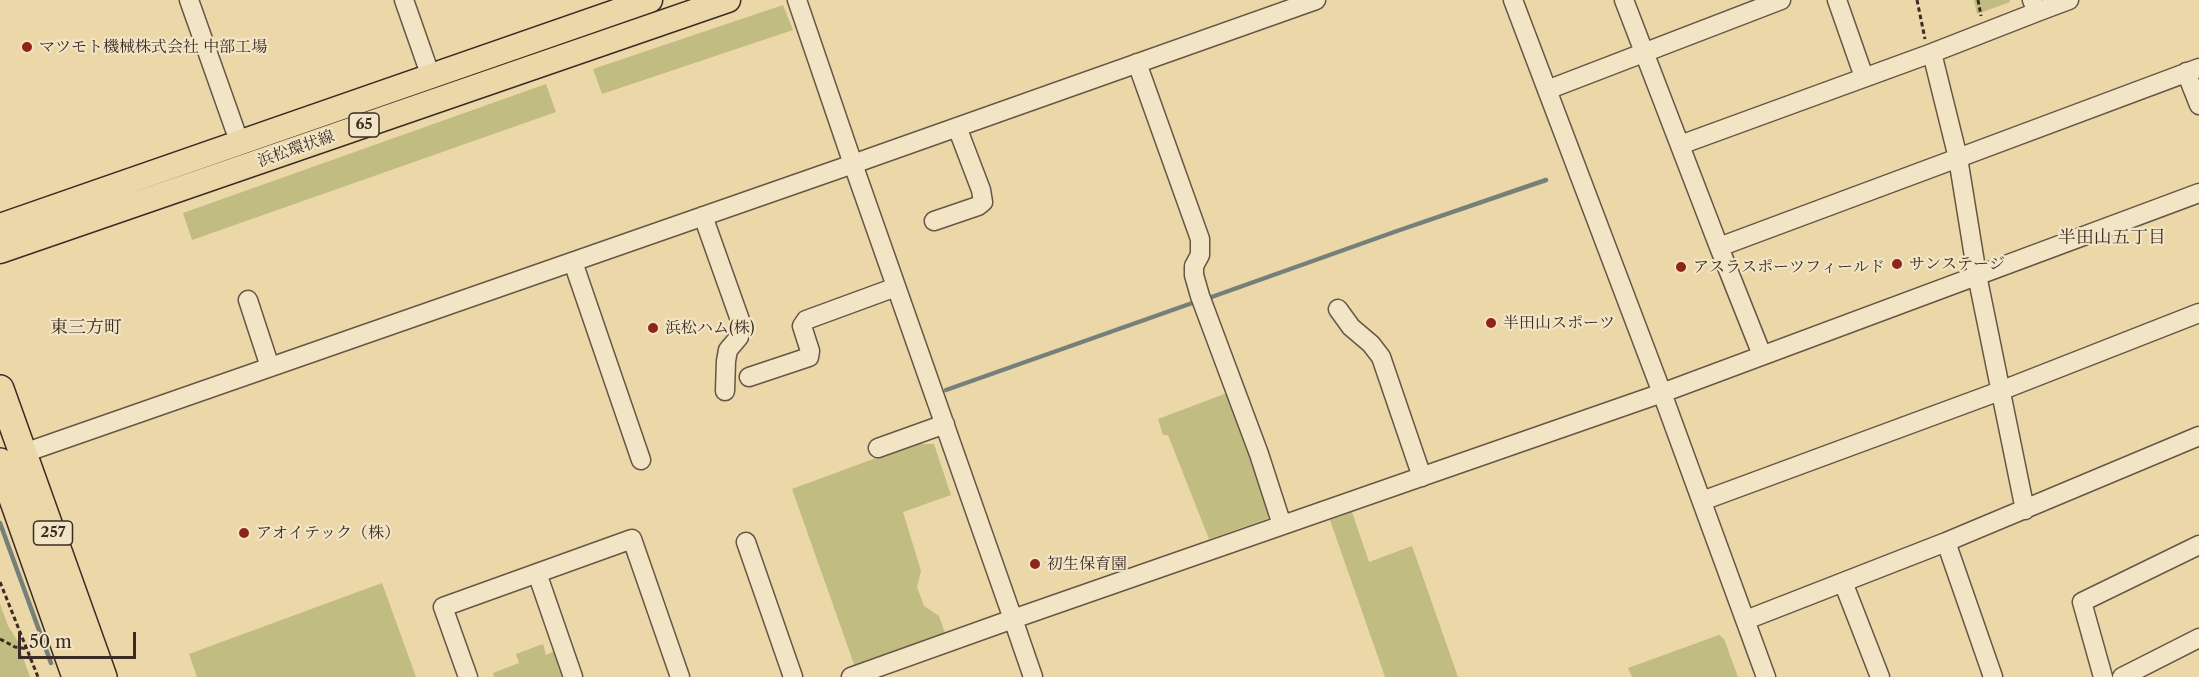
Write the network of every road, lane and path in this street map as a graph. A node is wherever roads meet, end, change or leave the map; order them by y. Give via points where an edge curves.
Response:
1 (189, 0) edge
2 (404, 0) edge
3 (650, 0) edge
4 (728, 0) edge
5 (797, 0) edge
6 (1316, 0) edge
7 (1513, 0) edge
8 (1624, 0) edge
9 (1781, 0) edge
10 (1837, 0) edge
11 (1917, 0) edge
12 (1977, 0) edge
13 (2069, 0) edge
14 (2034, 6) edge
15 (1980, 13) dead end
16 (1929, 48) junction
17 (1644, 52) junction
18 (1137, 63) junction
19 (2192, 70) edge
20 (431, 77) junction
21 (1864, 78) junction
22 (1547, 90) junction
23 (2199, 105) edge
24 (957, 127) junction
25 (240, 144) junction
26 (1680, 145) junction
27 (1958, 158) junction
28 (853, 164) junction
29 (2199, 193) edge
30 (703, 216) junction
31 (934, 221) dead end
32 (0, 225) edge
33 (1719, 247) junction
34 (0, 251) edge
35 (573, 262) junction
36 (1977, 275) junction
37 (896, 287) junction
38 (248, 300) dead end
39 (1338, 309) dead end
40 (2199, 313) edge
41 (1762, 355) junction
42 (270, 367) junction
43 (749, 377) dead end
44 (0, 389) edge
45 (725, 391) dead end
46 (2000, 391) junction
47 (1662, 393) junction
48 (945, 424) junction
49 (2199, 436) edge
50 (878, 448) dead end
51 (12, 458) edge
52 (641, 460) dead end
53 (1422, 477) junction
54 (1701, 501) junction
55 (2025, 510) junction
56 (1282, 525) junction
57 (746, 542) dead end
58 (1946, 542) junction
59 (2199, 545) edge
60 (537, 573) junction
61 (0, 582) edge
62 (1843, 582) junction
63 (1013, 619) junction
64 (1746, 620) junction
65 (2199, 638) edge
66 (0, 639) edge
67 (28, 649) junction
68 (38, 677) edge
69 (76, 677) edge
70 (103, 677) edge
71 (468, 677) edge
72 (573, 677) edge
73 (680, 677) edge
74 (793, 677) edge
75 (851, 677) edge
76 (1033, 677) edge
77 (1766, 677) edge
78 (1880, 677) edge
79 (1993, 677) edge
80 (2103, 677) edge
81 (2122, 677) edge

1 - 25 street
2 - 20 street
3 - 20 main road, 浜松環状線 / 65
4 - 34 main road, 浜松環状線 / 65
5 - 28 street
6 - 18 street
7 - 22 street
8 - 17 street
9 - 17 street
10 - 21 street
11 - 16 path
12 - 15 path
13 - 14 street
14 - 16 street
16 - 21 street
16 - 27 street
17 - 22 street
17 - 26 street
18 - 24 street
18 - 56 street via 1200,239 1194,275 1201,299
19 - 23 street
19 - 27 street
20 - 25 main road, 浜松環状線 / 65
21 - 26 street
22 - 47 street
24 - 28 street
24 - 31 street via 983,202
25 - 32 main road, 浜松環状線 / 65
26 - 33 street
27 - 33 street
27 - 36 street
28 - 30 street
28 - 37 street
29 - 36 street
30 - 35 street
30 - 45 street via 740,320 739,338 728,350
33 - 41 street
35 - 42 street
35 - 52 street
36 - 41 street
36 - 46 street
37 - 43 street via 806,320 802,326 809,357
37 - 48 street
38 - 42 street
39 - 53 street via 1381,357
40 - 46 street
41 - 47 street
42 - 51 street
44 - 51 highway, 257
46 - 54 street
46 - 55 street
47 - 53 street
47 - 54 street
48 - 50 street
48 - 63 street
49 - 55 street
51 - 69 highway, 257
51 - 70 highway, 257
53 - 56 street
54 - 64 street
55 - 58 street
56 - 63 street
57 - 74 street
58 - 62 street
58 - 79 street
59 - 80 street via 2082,602
60 - 71 street via 443,607
60 - 72 street
60 - 73 street via 632,539
61 - 67 path
62 - 64 street
62 - 78 street
63 - 75 street
63 - 76 street
64 - 77 street
65 - 81 street
66 - 67 path
67 - 68 path

